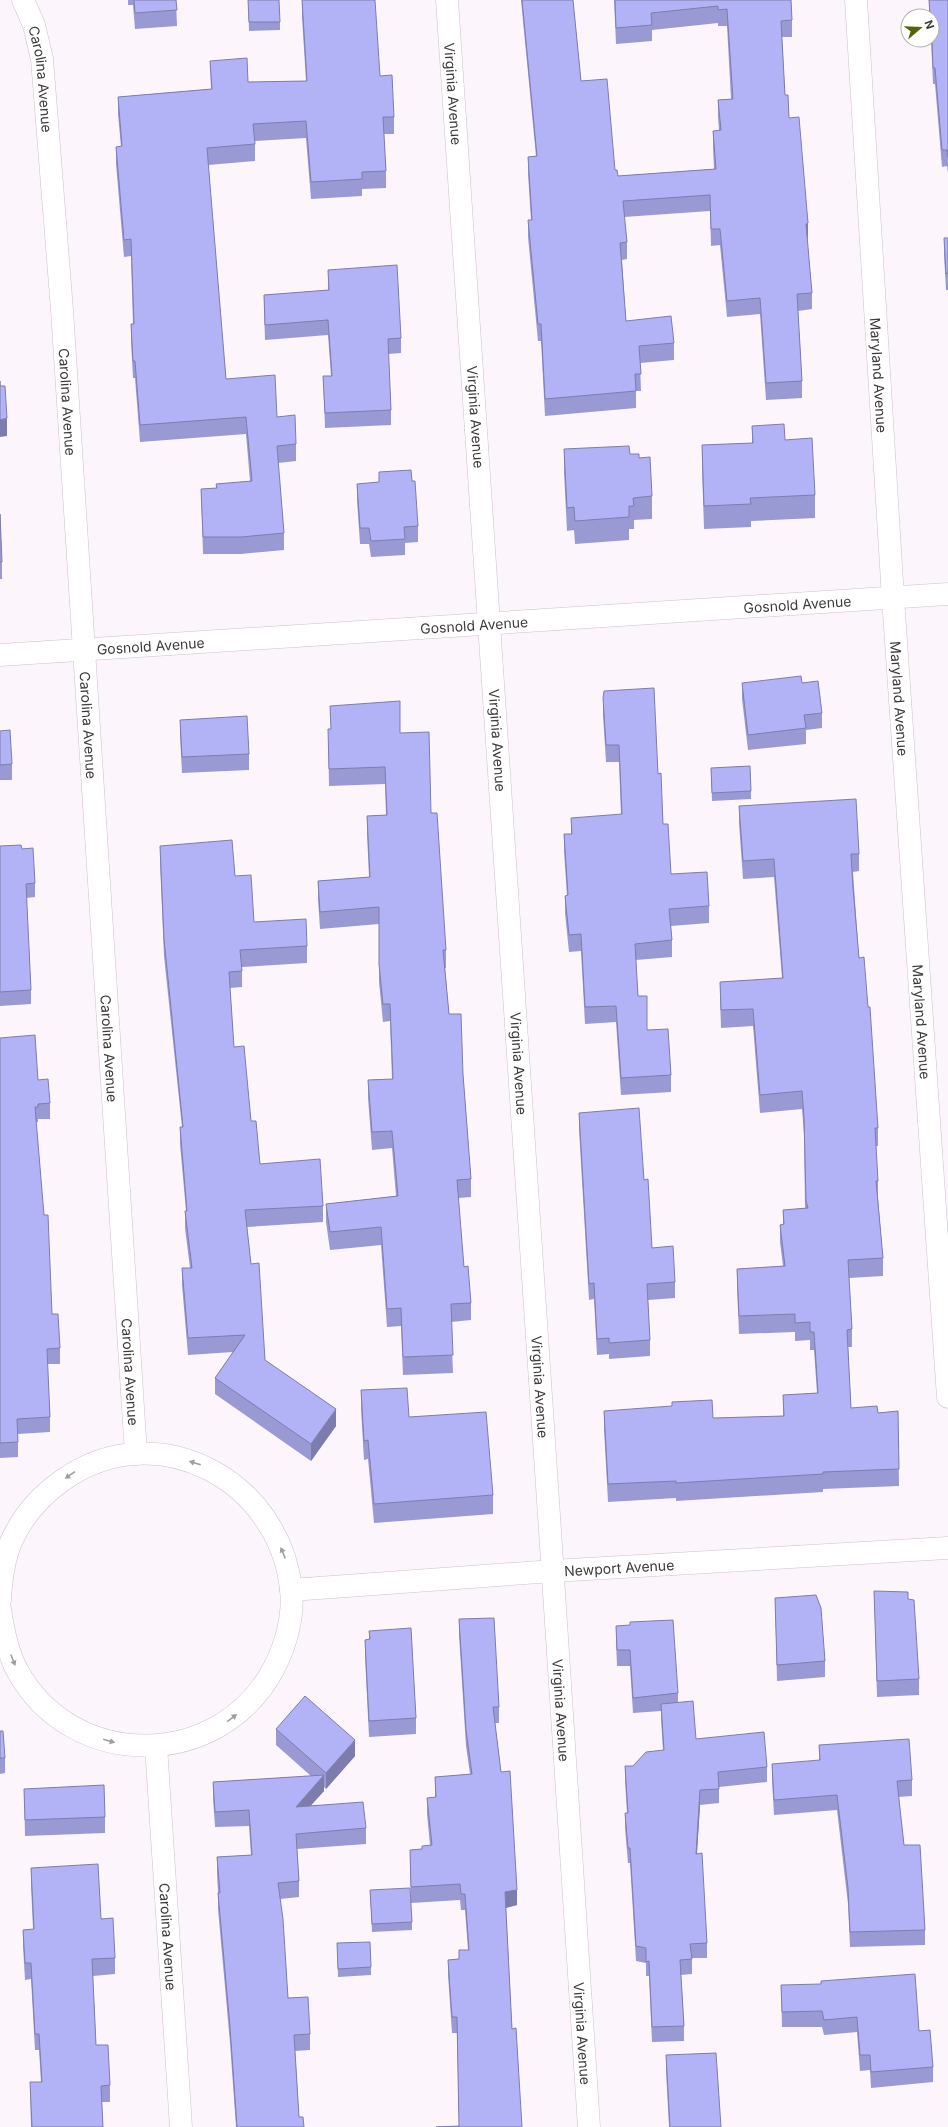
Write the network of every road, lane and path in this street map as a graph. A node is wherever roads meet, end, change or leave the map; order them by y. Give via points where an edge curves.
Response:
1 (23, 0) edge
2 (446, 0) edge
3 (856, 0) edge
4 (948, 594) edge
5 (893, 598) junction
6 (492, 624) junction
7 (83, 651) junction
8 (0, 655) edge
9 (948, 1397) edge
10 (136, 1454) junction
11 (948, 1548) edge
12 (552, 1571) junction
13 (291, 1590) junction
14 (0, 1600) edge
15 (0, 1609) edge
16 (156, 1746) junction
17 (181, 2127) edge
18 (589, 2127) edge

1 - 7 street, Carolina Avenue via 34,25 42,58 62,310
2 - 6 street, Virginia Avenue
3 - 5 street, Maryland Avenue
4 - 5 street, Gosnold Avenue
5 - 6 street, Gosnold Avenue
5 - 9 street, Maryland Avenue
6 - 7 street, Gosnold Avenue
6 - 12 street, Virginia Avenue
7 - 8 street, Gosnold Avenue
7 - 10 street, Carolina Avenue
13 -> 10 street via 285,1558 273,1528 253,1502 229,1480 200,1464 168,1455
10 -> 14 street via 92,1464 74,1472 48,1490 26,1515 11,1543 2,1574
11 - 12 street, Newport Avenue
12 - 13 street, Newport Avenue
12 - 18 street, Virginia Avenue
16 -> 13 street via 188,1740 218,1728 244,1708 266,1684 281,1655 290,1623
15 -> 16 street via 5,1639 17,1670 36,1697 61,1720 91,1736 122,1745
16 - 17 street, Carolina Avenue

